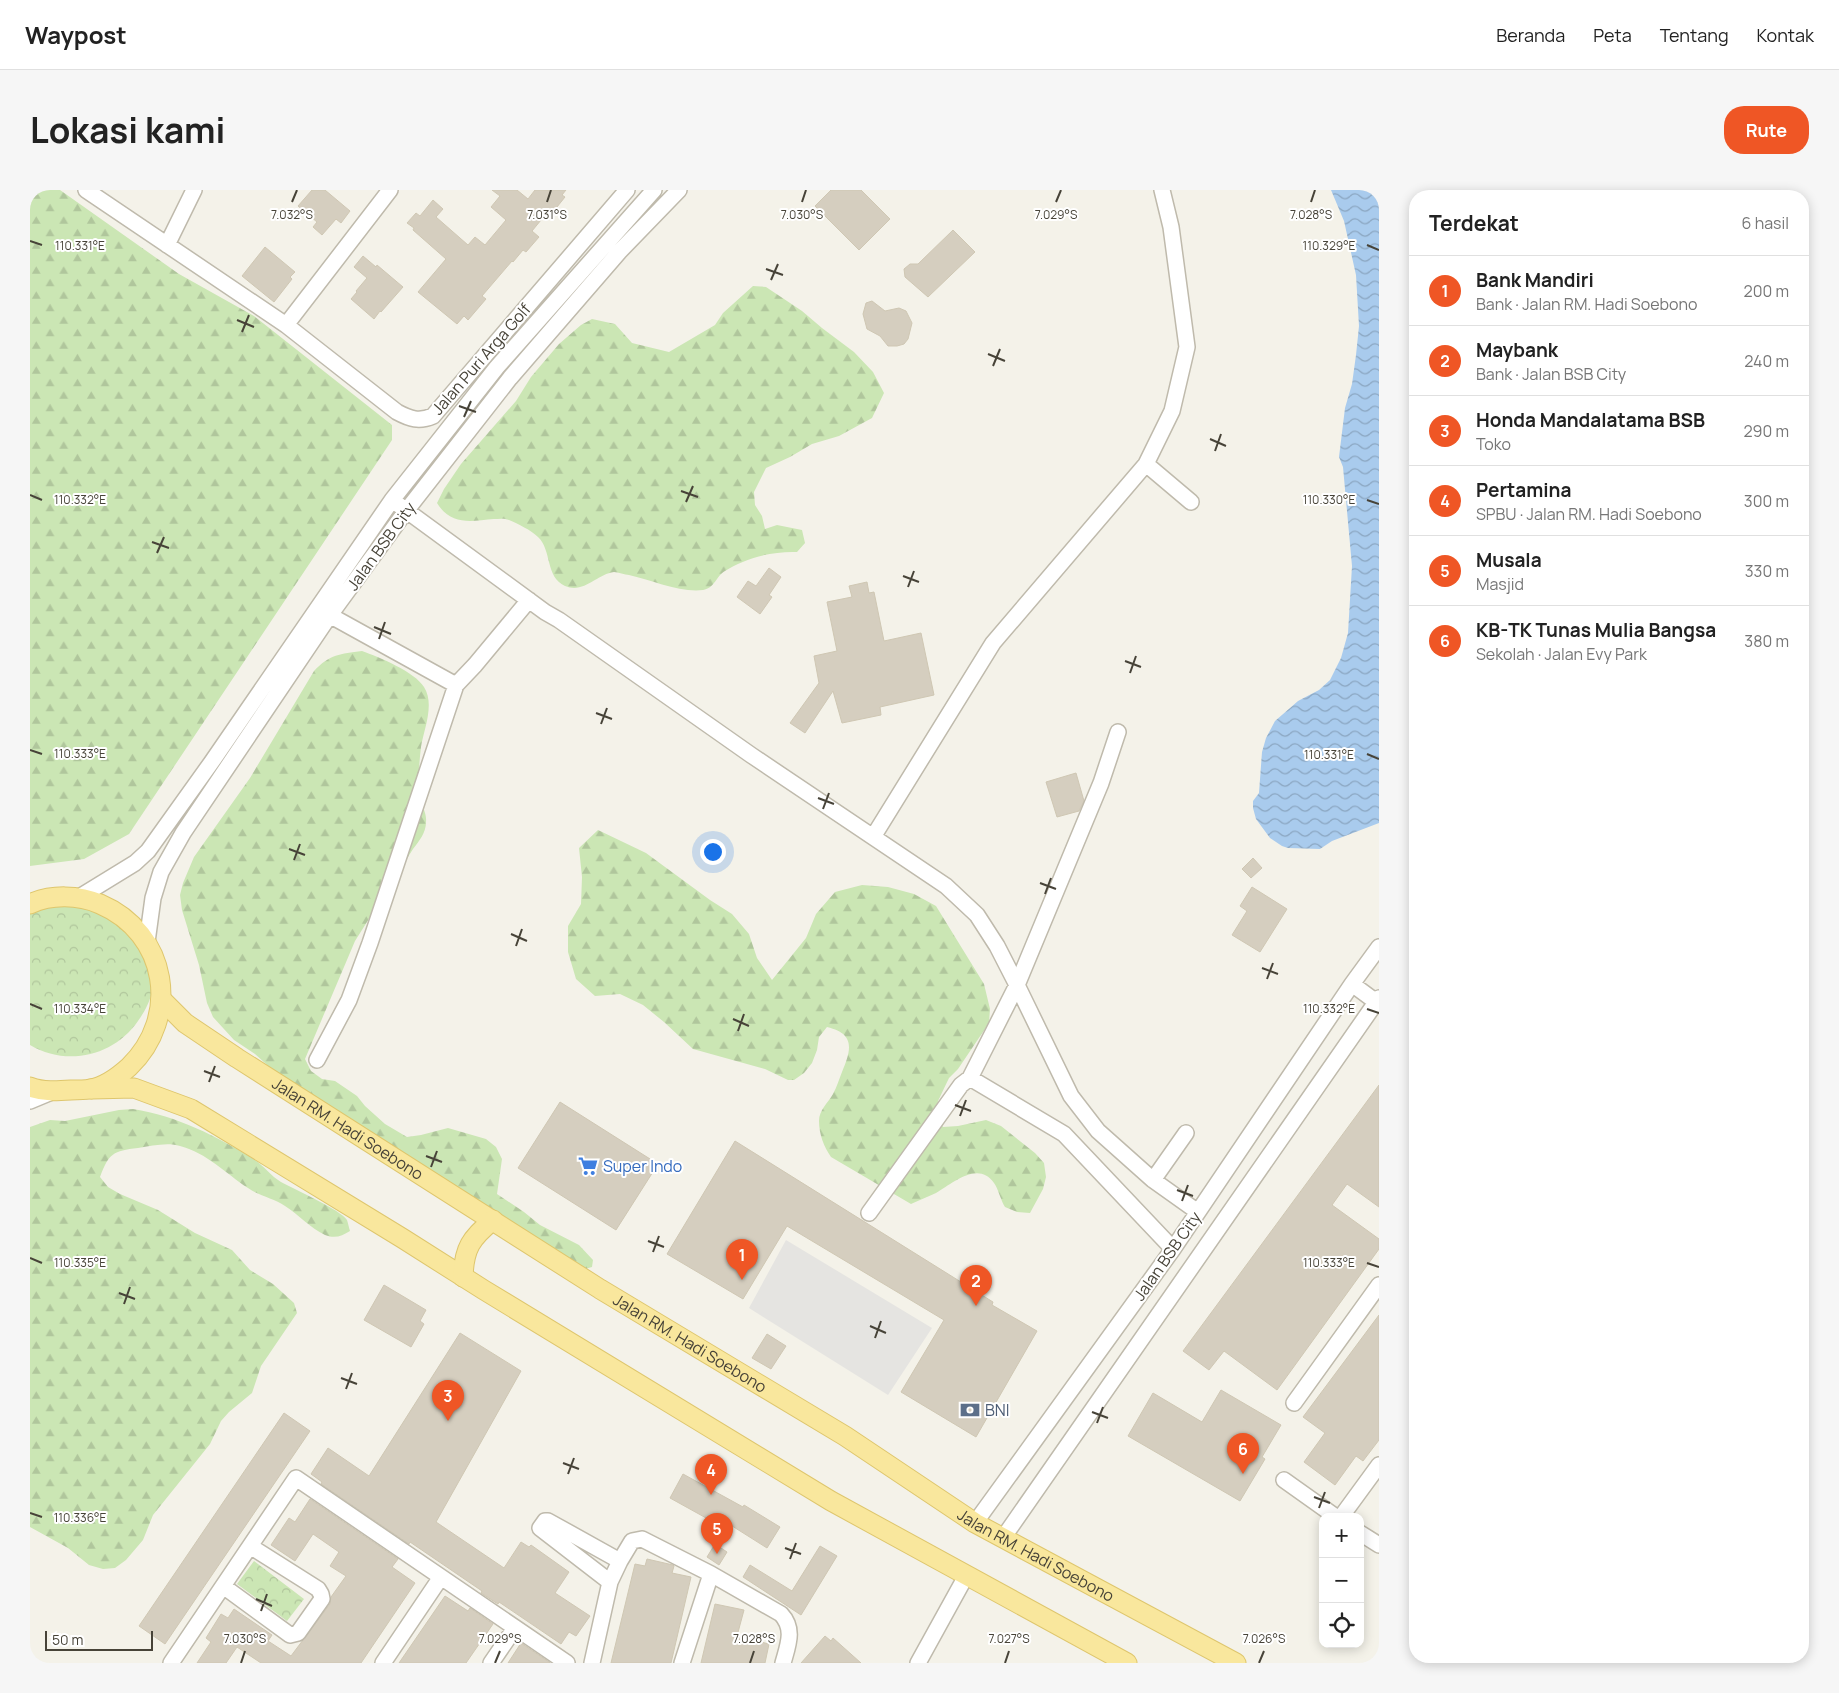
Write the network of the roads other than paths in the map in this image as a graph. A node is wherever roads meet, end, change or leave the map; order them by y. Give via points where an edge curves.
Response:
1 (86, 190) edge
2 (194, 190) edge
3 (390, 190) edge
4 (627, 190) edge
5 (654, 190) edge
6 (679, 190) edge
7 (1162, 190) edge
8 (166, 246) junction
9 (286, 325) junction
10 (1146, 464) junction
11 (392, 500) junction
12 (1191, 502) dead end
13 (406, 511) junction
14 (529, 600) junction
15 (316, 608) junction
16 (330, 615) junction
17 (456, 685) junction
18 (1118, 732) dead end
19 (874, 837) junction
20 (78, 898) junction
21 (32, 902) edge
22 (147, 942) junction
23 (1379, 947) edge
24 (1352, 984) junction
25 (1017, 985) junction
26 (162, 999) junction
27 (1378, 1001) edge
28 (317, 1060) dead end
29 (970, 1078) junction
30 (30, 1087) edge
31 (92, 1089) junction
32 (54, 1091) junction
33 (30, 1101) edge
34 (1186, 1133) dead end
35 (1153, 1180) junction
36 (1198, 1212) junction
37 (869, 1213) dead end
38 (493, 1220) junction
39 (1173, 1249) junction
40 (463, 1277) junction
41 (1379, 1285) edge
42 (1109, 1337) junction
43 (1132, 1352) junction
44 (1294, 1403) dead end
45 (1379, 1465) edge
46 (1284, 1480) dead end
47 (1330, 1513) edge
48 (1344, 1513) edge
49 (975, 1523) junction
50 (1364, 1536) edge
51 (1003, 1538) junction
52 (1379, 1545) edge
53 (250, 1546) junction
54 (620, 1561) junction
55 (711, 1574) junction
56 (966, 1576) junction
57 (441, 1577) junction
58 (610, 1582) junction
59 (223, 1586) junction
60 (516, 1628) junction
61 (171, 1663) edge
62 (383, 1663) edge
63 (492, 1663) edge
64 (567, 1663) edge
65 (592, 1663) edge
66 (682, 1663) edge
67 (783, 1663) edge
68 (918, 1663) edge
69 (1127, 1663) edge
70 (1236, 1663) edge

1 - 8 street, Jalan Puri Arga Golf
2 - 8 street
3 - 9 street
4 - 9 street, Jalan Puri Arga Golf via 433,416 409,418 396,412
5 - 11 street, Jalan BSB City via 497,367
6 - 13 street, Jalan BSB City via 619,252 510,378
7 - 10 street via 1171,227 1186,347 1172,411
8 - 9 street, Jalan Puri Arga Golf
10 - 12 street
10 - 19 street via 993,643
11 - 13 street
11 - 15 street, Jalan BSB City
13 - 14 street
13 - 16 street, Jalan BSB City
14 - 17 street
14 - 19 street
15 - 16 street
15 - 20 street, Jalan BSB City via 148,851 135,863
16 - 17 street
16 - 22 street, Jalan BSB City via 183,833 161,872 152,898
17 - 28 street via 349,1000
18 - 25 street via 1101,783
19 - 25 street via 946,886 977,915
20 - 21 main road via 54,897
20 - 22 main road via 111,909 127,920
22 - 26 main road via 158,969
23 - 24 street, Jalan BSB City
24 - 27 street, Jalan BSB City
24 - 36 street, Jalan BSB City
25 - 29 street
25 - 35 street via 1071,1096 1098,1131
26 - 31 main road via 156,1029 141,1055 119,1076
26 - 38 main road, Jalan RM. Hadi Soebono via 185,1023 211,1041
27 - 43 street, Jalan BSB City
29 - 37 street via 961,1085
29 - 39 street via 1064,1134
30 - 32 main road
31 - 32 main road
31 - 40 main road via 134,1088 191,1109
32 - 33 street
34 - 35 street
35 - 36 street
36 - 39 street, Jalan BSB City
38 - 40 main road via 479,1231 469,1246
38 - 49 main road, Jalan RM. Hadi Soebono via 600,1289 845,1436
39 - 42 street, Jalan BSB City
40 - 56 main road via 830,1501
41 - 44 street
42 - 43 street
42 - 49 street, Jalan BSB City
43 - 51 street, Jalan BSB City
45 - 48 street
46 - 47 street
49 - 51 main road, Jalan RM. Hadi Soebono
50 - 52 street
51 - 70 main road, Jalan RM. Hadi Soebono
53 - 57 street via 296,1478
53 - 59 street
53 - 59 street via 318,1589 322,1599 298,1633 290,1635
54 - 55 street via 632,1541 642,1538
54 - 58 street
54 - 58 street via 548,1521 540,1528
55 - 66 street
55 - 67 street via 781,1614 786,1620 790,1636
56 - 68 street
56 - 69 main road
57 - 60 street
57 - 62 street
58 - 65 street
59 - 61 street
60 - 63 street
60 - 64 street

